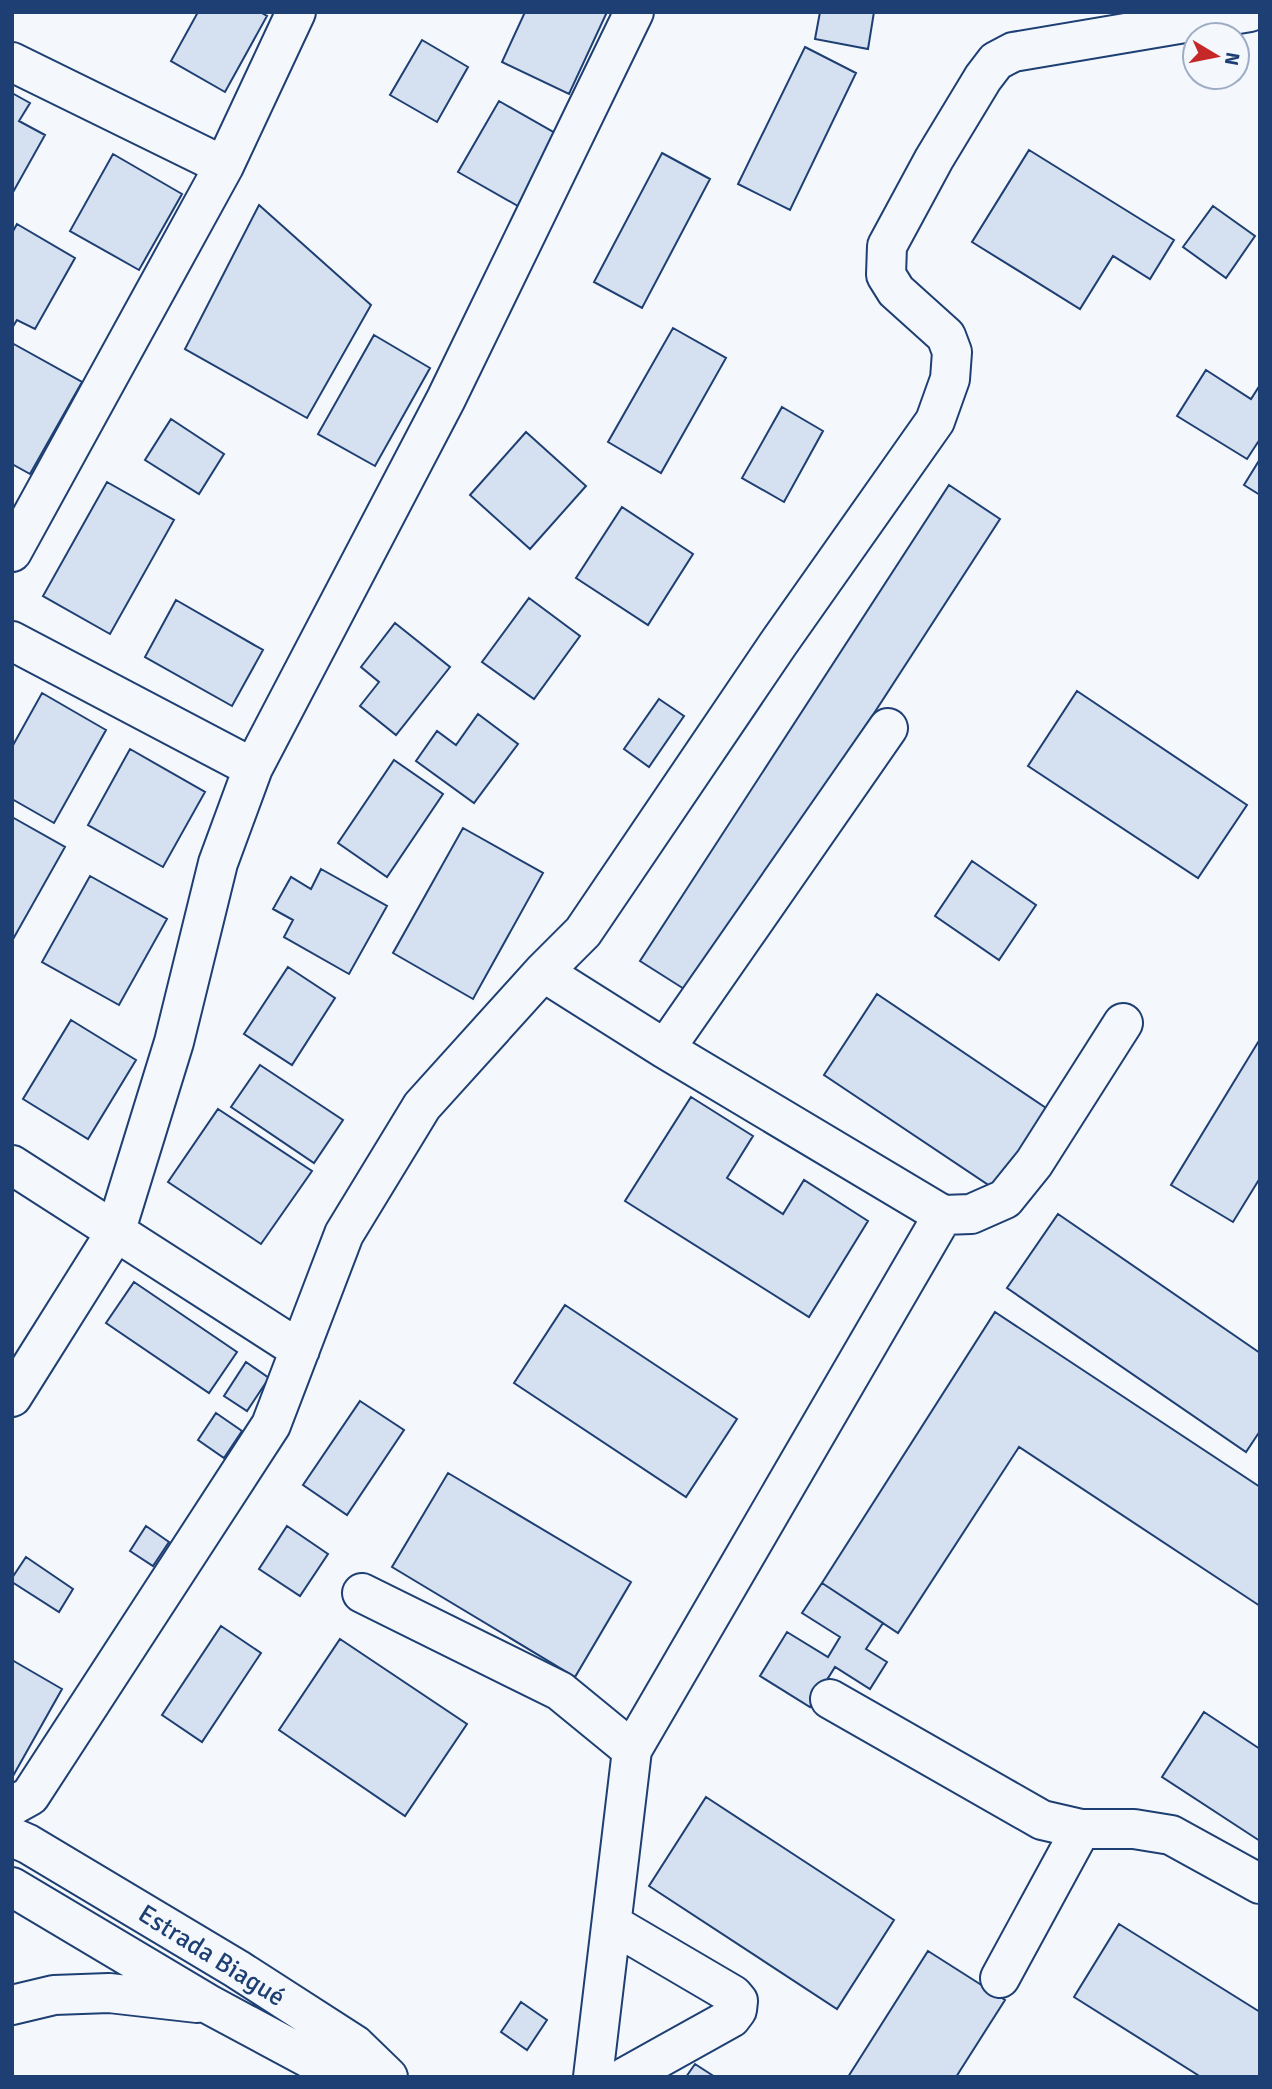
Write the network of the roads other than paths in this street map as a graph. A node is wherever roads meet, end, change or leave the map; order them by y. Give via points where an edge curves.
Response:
1 (296, 12) edge
2 (634, 12) edge
3 (1250, 12) edge
4 (12, 62) edge
5 (225, 166) junction
6 (12, 552) edge
7 (12, 641) edge
8 (888, 728) dead end
9 (253, 768) junction
10 (542, 972) junction
11 (1123, 1023) dead end
12 (665, 1049) junction
13 (12, 1165) edge
14 (943, 1215) junction
15 (115, 1233) junction
16 (300, 1350) junction
17 (12, 1397) edge
18 (362, 1593) dead end
19 (830, 1699) dead end
20 (632, 1750) junction
21 (21, 1801) edge
22 (1081, 1829) junction
23 (18, 1849) edge
24 (1260, 1884) edge
25 (12, 1887) edge
26 (612, 1924) junction
27 (1000, 1978) dead end
28 (12, 2005) edge
29 (211, 2005) junction
30 (344, 2077) edge
31 (388, 2077) edge
32 (593, 2077) edge
33 (625, 2077) edge

1 - 5 street
2 - 9 street via 446,399
3 - 10 street via 1013,52 996,61 983,78 887,246 886,275 896,291 946,336 952,352 950,379 935,421 583,932
4 - 5 street
5 - 6 street
7 - 9 street
8 - 12 street
9 - 15 street via 218,863 174,1042
10 - 12 street
10 - 16 street via 422,1106 344,1234
11 - 14 street via 1034,1163 1005,1199 971,1213
12 - 14 street
13 - 15 street
14 - 20 street
15 - 16 street
15 - 17 street
16 - 21 street via 271,1425
18 - 20 street via 560,1691
19 - 22 street via 1042,1821
20 - 26 street
21 - 23 street
22 - 24 street via 1134,1829 1171,1835
22 - 27 street
23 - 31 street, Estrada Biagué via 237,1969 355,2045
25 - 29 street, Estrada Biagué
26 - 32 street
26 - 33 street via 738,2001 732,2018
28 - 29 street via 54,1995 108,1993
29 - 30 street, Estrada Biagué

